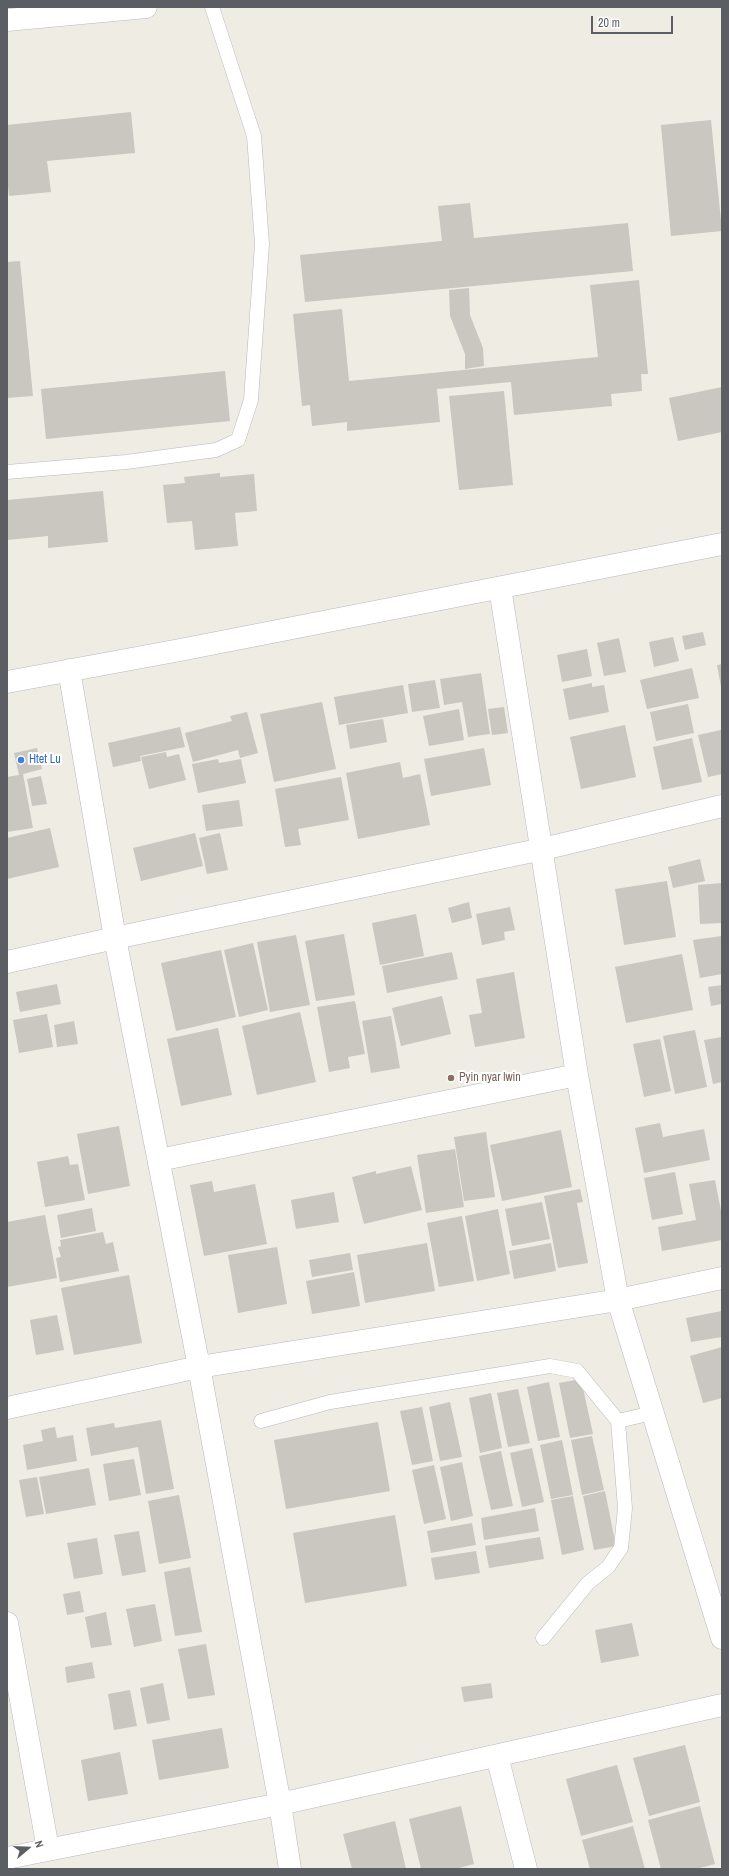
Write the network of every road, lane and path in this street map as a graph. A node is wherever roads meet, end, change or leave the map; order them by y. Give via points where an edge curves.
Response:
1 (146, 7) edge
2 (212, 7) edge
3 (7, 20) edge
4 (7, 472) edge
5 (722, 544) edge
6 (500, 588) junction
7 (69, 670) junction
8 (7, 682) edge
9 (722, 806) edge
10 (543, 849) junction
11 (115, 938) junction
12 (7, 962) edge
13 (577, 1075) junction
14 (159, 1160) junction
15 (722, 1278) edge
16 (618, 1300) junction
17 (199, 1367) junction
18 (7, 1408) edge
19 (652, 1413) junction
20 (618, 1420) junction
21 (261, 1421) dead end
22 (7, 1623) edge
23 (543, 1638) dead end
24 (722, 1638) edge
25 (722, 1705) edge
26 (497, 1756) junction
27 (280, 1804) junction
28 (48, 1849) junction
29 (7, 1858) edge
30 (290, 1869) edge
31 (526, 1869) edge

1 - 3 street
2 - 4 lane via 254,136 262,244 252,400 238,440 216,450 126,462
5 - 6 street
6 - 7 street
6 - 10 street
7 - 8 street
7 - 11 street
9 - 10 street
10 - 11 street
10 - 13 street
11 - 12 street
11 - 14 street
13 - 14 street
13 - 16 street
14 - 17 street
15 - 16 street
16 - 17 street
16 - 19 street
17 - 18 street
17 - 27 street
19 - 20 lane
19 - 24 street
20 - 21 lane via 577,1371 550,1366 330,1402
20 - 23 lane via 625,1508 622,1548 608,1567 588,1583
22 - 28 street
25 - 26 street
26 - 27 street
26 - 31 street
27 - 28 street
27 - 30 street
28 - 29 street

